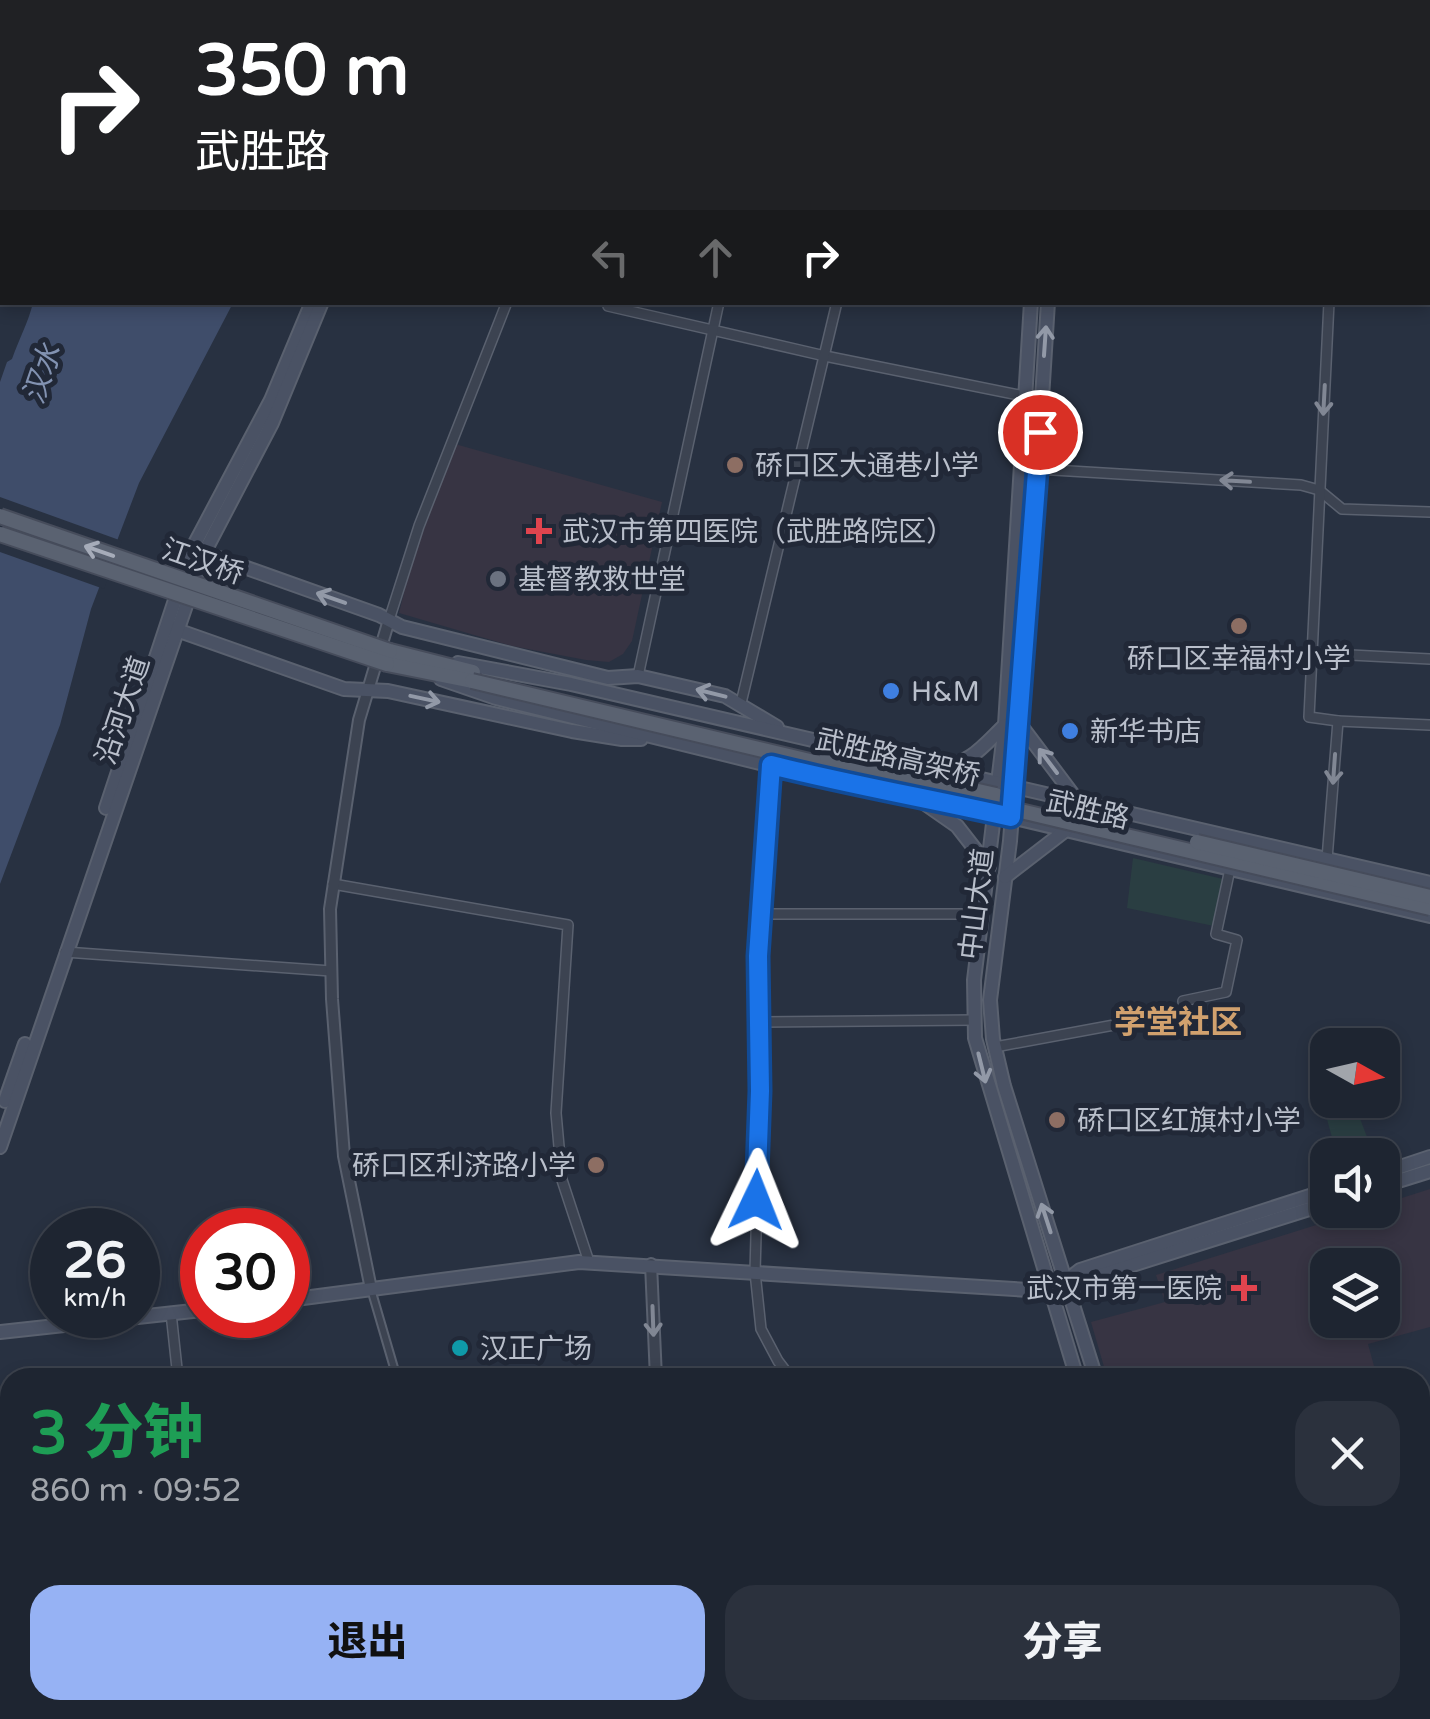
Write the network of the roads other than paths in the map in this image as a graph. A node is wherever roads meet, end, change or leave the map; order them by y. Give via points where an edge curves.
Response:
1 (311, 305) edge
2 (321, 305) edge
3 (506, 305) edge
4 (717, 305) edge
5 (836, 305) edge
6 (1031, 305) edge
7 (1048, 305) edge
8 (1329, 305) edge
9 (608, 306) dead end
10 (710, 331) junction
11 (825, 356) junction
12 (1024, 396) junction
13 (1038, 469) junction
14 (1318, 490) junction
15 (1430, 512) edge
16 (0, 516) edge
17 (0, 534) edge
18 (198, 551) junction
19 (389, 620) junction
20 (170, 628) junction
21 (1312, 654) junction
22 (388, 658) junction
23 (1430, 659) edge
24 (427, 666) junction
25 (472, 676) junction
26 (638, 676) junction
27 (608, 678) junction
28 (571, 684) junction
29 (367, 691) junction
30 (742, 703) junction
31 (1338, 721) junction
32 (1012, 724) junction
33 (1430, 726) edge
34 (797, 737) junction
35 (657, 738) junction
36 (771, 765) junction
37 (930, 767) junction
38 (998, 784) junction
39 (1014, 787) junction
40 (912, 798) junction
41 (1077, 800) junction
42 (996, 813) junction
43 (1011, 817) junction
44 (1066, 830) junction
45 (1327, 859) junction
46 (989, 867) junction
47 (1230, 868) junction
48 (1005, 876) junction
49 (333, 884) junction
50 (1430, 884) edge
51 (1430, 897) edge
52 (1430, 908) edge
53 (761, 914) junction
54 (982, 914) junction
55 (1430, 916) edge
56 (65, 952) junction
57 (331, 971) junction
58 (975, 1020) junction
59 (759, 1022) junction
60 (995, 1047) junction
61 (0, 1118) edge
62 (0, 1147) edge
63 (1430, 1158) edge
64 (1400, 1167) edge
65 (1430, 1170) edge
66 (1400, 1180) edge
67 (1310, 1196) edge
68 (1310, 1209) edge
69 (589, 1262) junction
70 (651, 1264) junction
71 (755, 1272) junction
72 (1066, 1281) junction
73 (1050, 1286) junction
74 (371, 1289) junction
75 (310, 1297) edge
76 (180, 1311) edge
77 (171, 1312) junction
78 (0, 1332) edge
79 (177, 1368) edge
80 (394, 1368) edge
81 (656, 1368) edge
82 (782, 1368) edge
83 (1074, 1368) edge
84 (1093, 1368) edge

1 - 18 main road, 沿河大道
2 - 18 main road, 沿河大道 via 272,423
3 - 19 street
4 - 10 street
5 - 11 street
6 - 12 main road, 中山大道
13 -> 7 main road, 中山大道
8 -> 14 street
9 - 10 street
10 - 11 street
10 - 26 street
11 - 12 street
11 - 30 street
12 - 32 main road, 中山大道
14 -> 13 street
13 - 32 main road, 中山大道
14 - 15 street via 1342,509
14 - 21 street
22 -> 16 main road, 江汉桥, bridge
17 - 22 main road, 江汉桥, bridge
19 -> 18 main road
18 - 20 main road, 沿河大道
19 - 27 main road
19 - 29 street
20 - 29 main road via 344,689
20 - 56 main road, 沿河大道
20 - 61 main road, 沿河大道
21 - 23 street
21 - 31 street via 1309,717
22 - 24 main road, 武胜路
24 - 25 main road
24 - 28 main road, 武胜路 via 502,669
24 - 35 main road, 武胜路 via 496,698
25 - 51 main road, 武胜路高架桥, bridge
25 - 52 main road, 武胜路高架桥, bridge
26 - 27 main road
30 -> 26 main road
27 - 28 main road
28 - 34 main road, 武胜路
29 -> 35 main road via 572,731
29 - 49 street
30 - 34 main road
31 - 33 street
31 -> 45 street
32 - 37 main road via 972,757
32 - 38 main road, 中山大道
32 - 39 main road, 中山大道
41 -> 32 main road
34 - 37 main road, 武胜路
35 - 36 main road, 武胜路
36 - 40 main road, 武胜路
36 - 53 street
37 - 38 main road, 武胜路
38 - 39 main road, 武胜路
38 - 42 main road, 中山大道
39 - 41 main road, 武胜路
39 - 43 main road, 中山大道
40 - 42 main road, 武胜路
40 - 46 main road via 957,826
41 - 45 main road, 武胜路
42 - 43 main road, 武胜路
42 - 46 main road, 中山大道
43 - 44 main road, 武胜路
43 - 48 main road, 中山大道
44 - 47 main road, 武胜路
44 - 48 main road
45 - 50 main road, 武胜路
46 - 54 main road, 中山大道
47 - 55 main road, 武胜路
47 - 60 street via 1216,934 1238,940 1226,992 1183,1001 1184,1012
48 - 60 main road, 中山大道 via 990,1000
49 - 57 street
49 - 69 street via 568,925 556,1113 562,1180
53 - 54 street
53 - 59 street
54 - 58 main road, 中山大道
56 - 57 street
56 - 62 main road, 沿河大道
57 - 74 street via 344,1156
58 - 59 street
58 -> 73 main road, 中山大道 via 986,1082
59 - 71 street
72 -> 60 main road, 中山大道
63 - 64 main road
65 - 66 main road
67 - 72 main road via 1080,1270
68 - 72 main road
69 - 70 main road
69 - 74 main road
70 - 71 main road
70 -> 81 street
71 - 73 main road via 1016,1290
71 - 82 street via 761,1329
72 - 73 main road
72 - 84 main road, 中山大道
73 - 83 main road, 中山大道
74 - 75 main road
74 - 80 street
76 - 77 main road
77 - 78 main road
77 - 79 street

